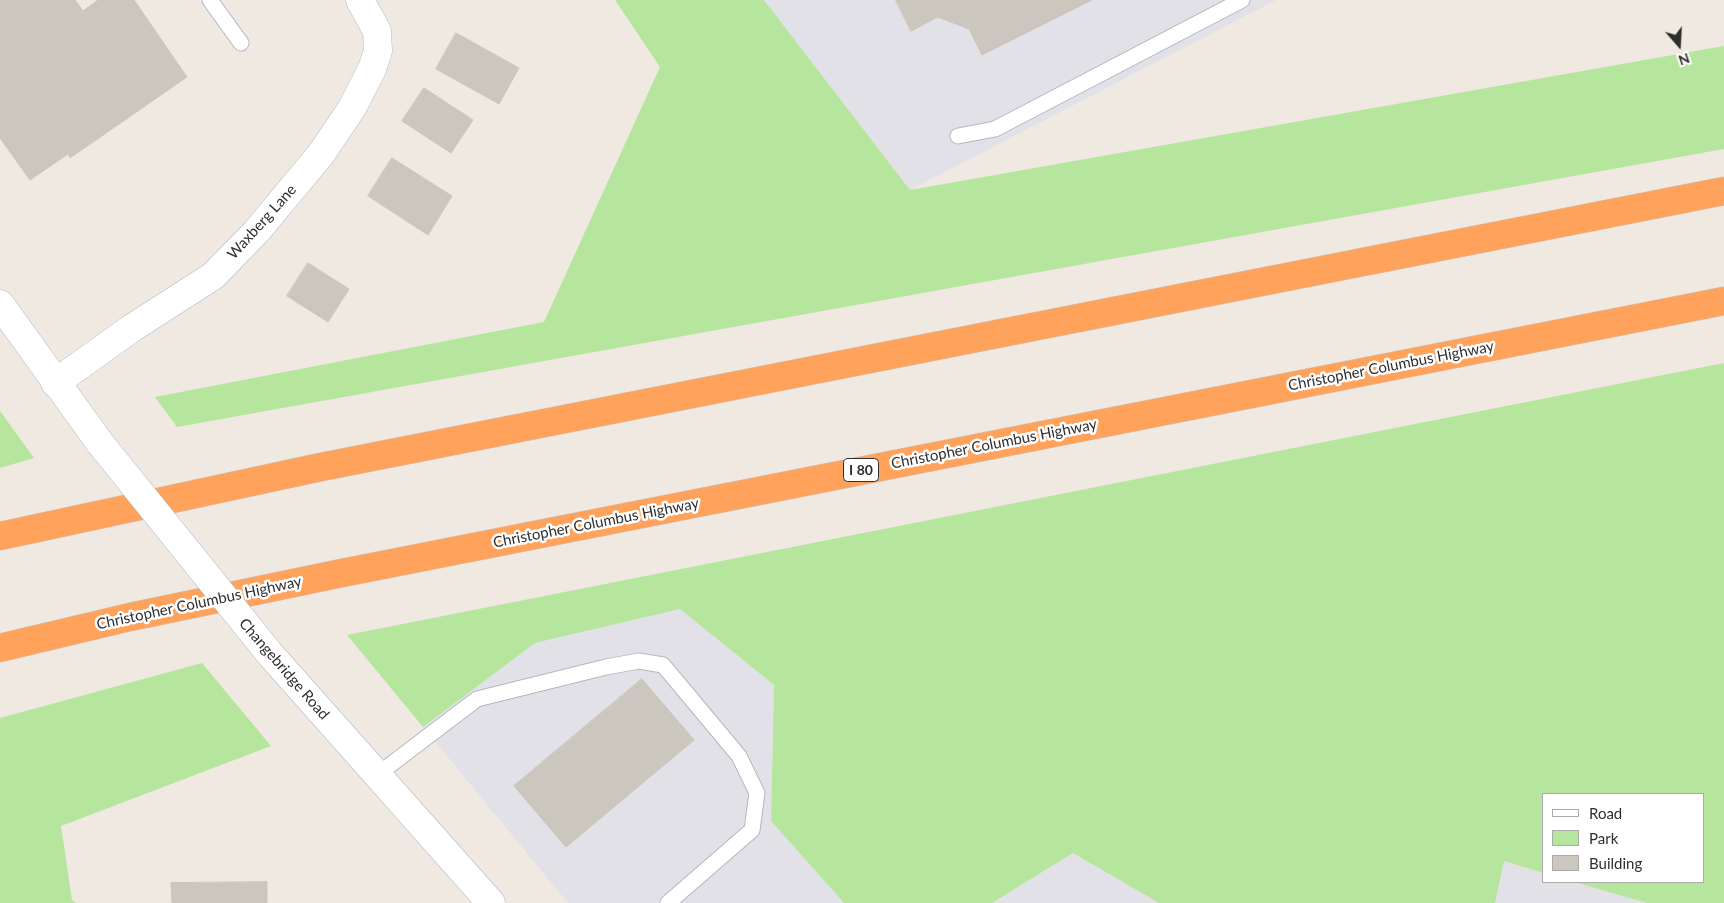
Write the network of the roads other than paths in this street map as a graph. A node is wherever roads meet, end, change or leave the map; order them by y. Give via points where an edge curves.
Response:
1 (210, 0) edge
2 (360, 0) edge
3 (1242, 0) edge
4 (241, 43) dead end
5 (958, 136) dead end
6 (1724, 190) edge
7 (1724, 301) edge
8 (0, 304) edge
9 (55, 383) junction
10 (0, 536) edge
11 (0, 648) edge
12 (377, 775) junction
13 (491, 903) edge
14 (668, 903) edge

1 - 4 lane
2 - 9 main road, Waxberg Lane via 377,31 378,51 352,108 321,154 256,232 213,276
3 - 5 lane via 995,129
6 - 10 highway via 285,474
7 - 11 highway, Christopher Columbus Highway / I 80 via 342,573
8 - 9 main road, Changebridge Road
9 - 12 main road, Changebridge Road, bridge via 270,654
12 - 13 main road, Changebridge Road
12 - 14 lane via 477,699 606,667 639,661 663,665 738,756 757,793 752,830

